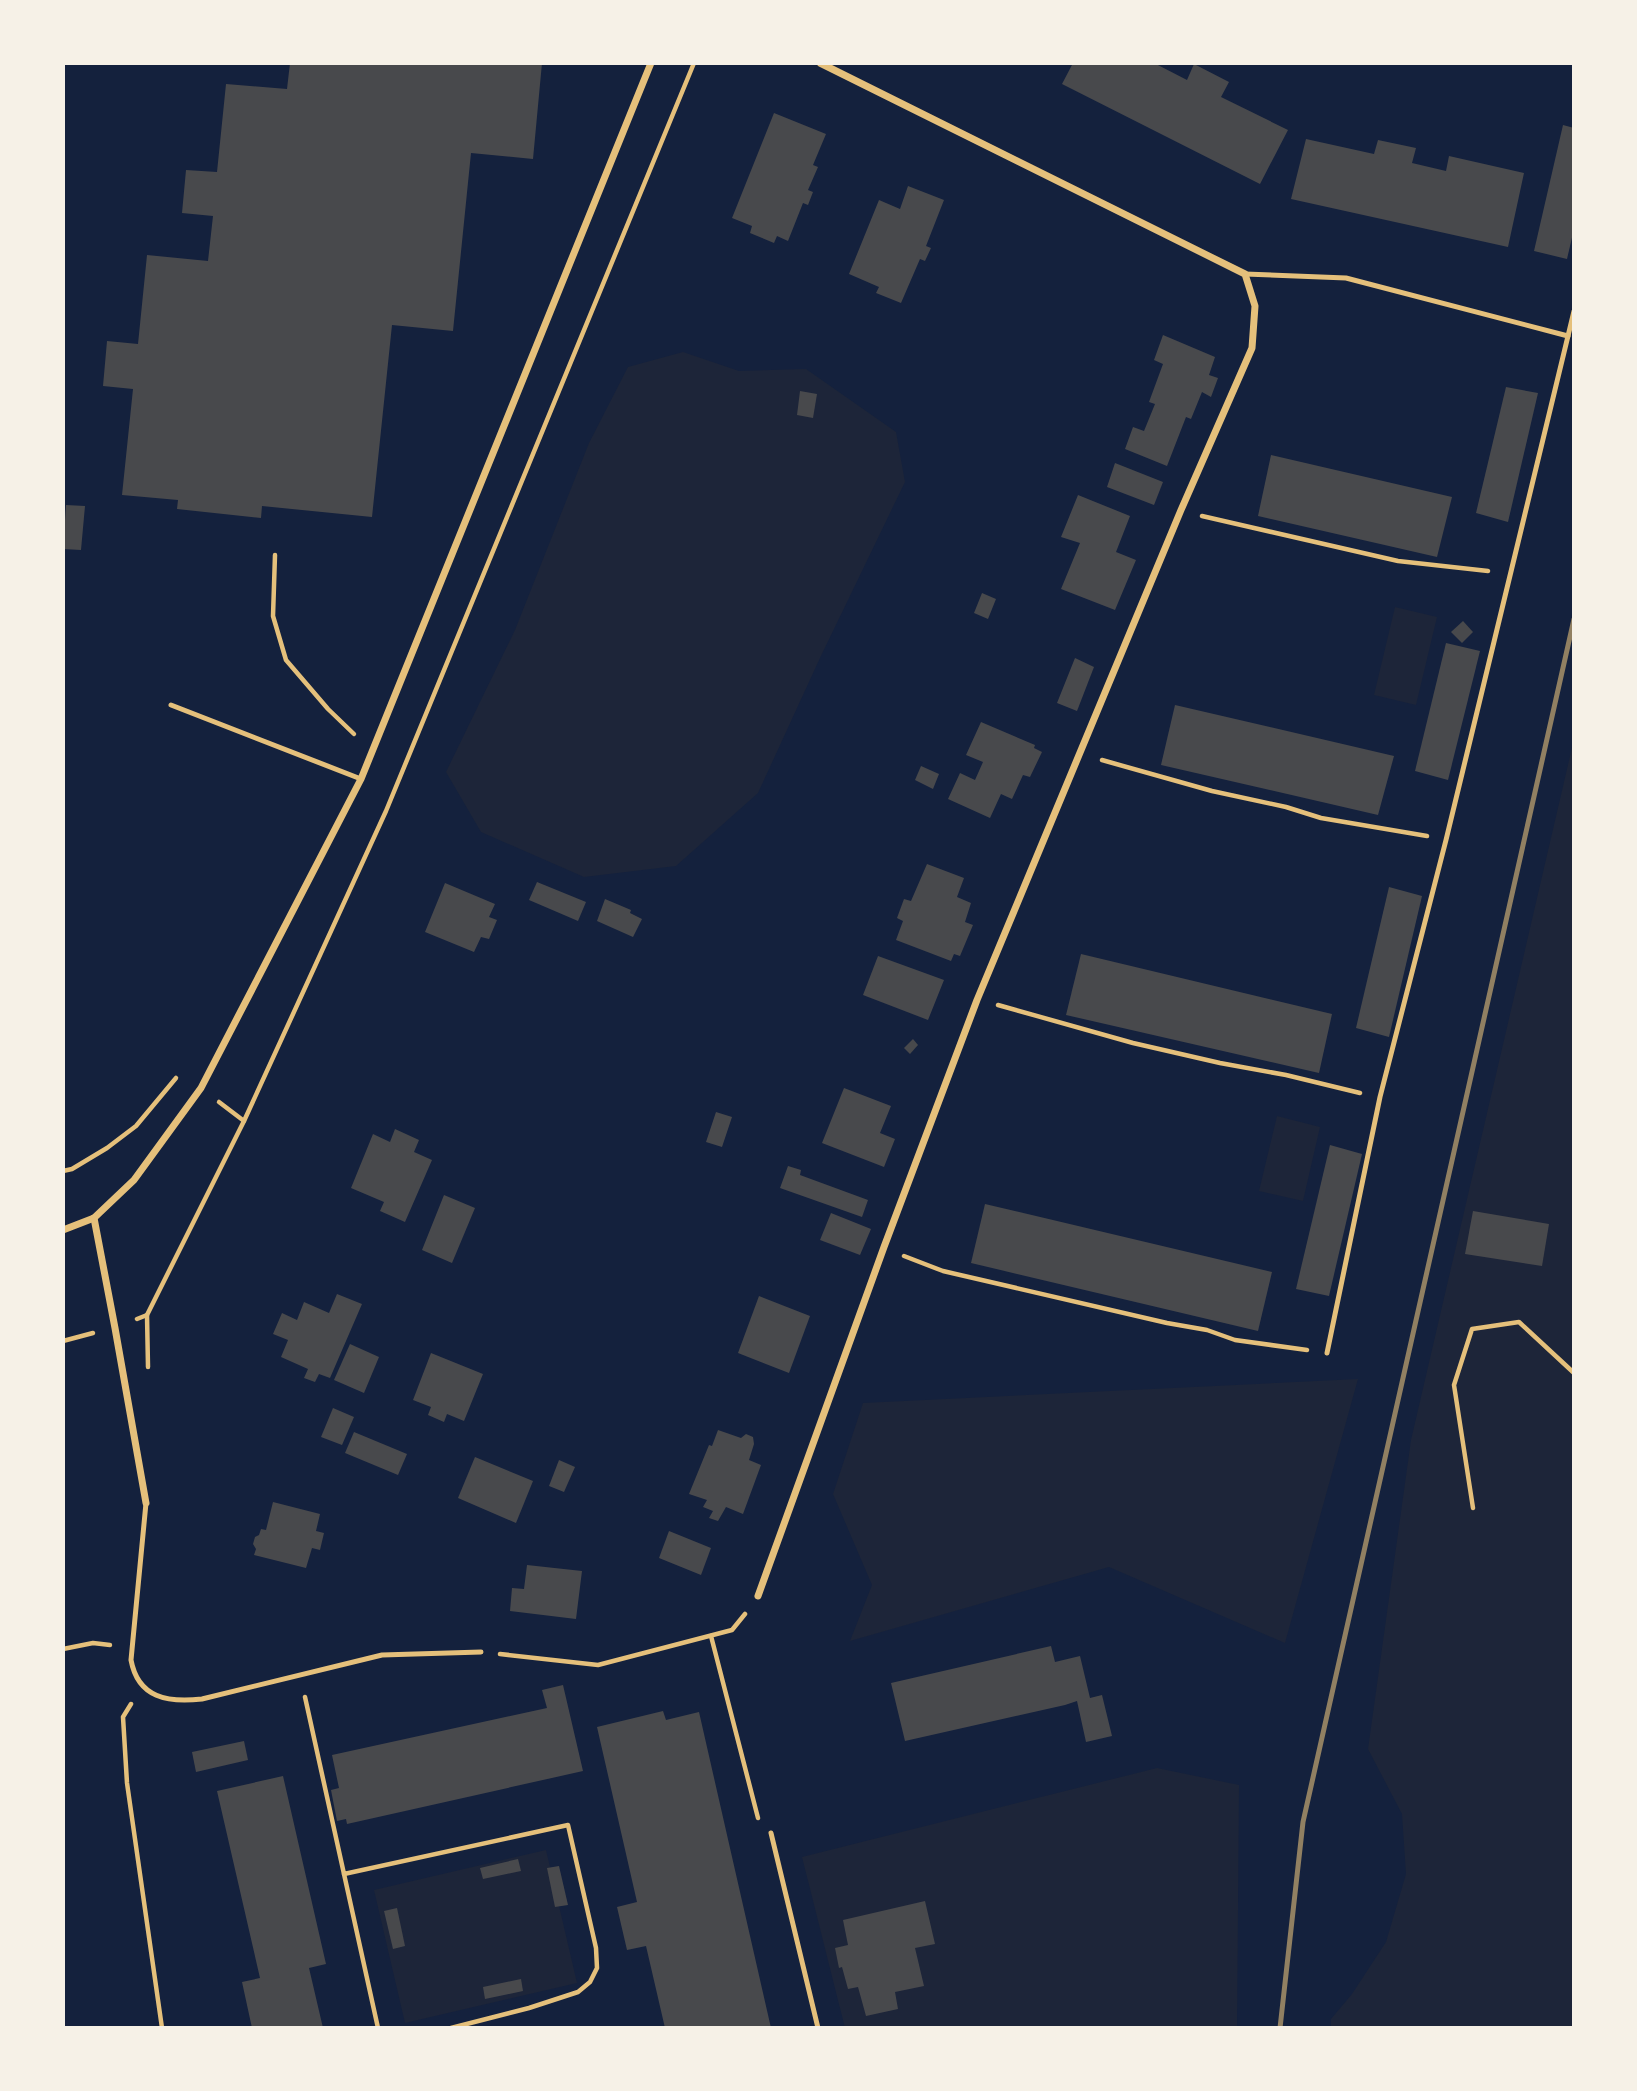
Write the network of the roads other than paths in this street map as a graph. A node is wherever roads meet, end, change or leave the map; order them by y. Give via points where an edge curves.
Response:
1 (650, 63) edge
2 (820, 63) edge
3 (1245, 274) junction
4 (1574, 311) edge
5 (1568, 336) junction
6 (172, 705) dead end
7 (361, 779) junction
8 (94, 1218) junction
9 (63, 1230) edge
10 (1327, 1353) road end
11 (146, 1503) joint
12 (758, 1596) road end
13 (481, 1652) road end
14 (771, 1833) road end
15 (818, 2028) edge

1 - 7 street
2 - 3 street
3 - 5 lane via 1346,278
3 - 12 street via 1255,306 1252,348 977,1000
4 - 5 lane
5 - 10 lane via 1380,1097
6 - 7 lane
7 - 8 street via 201,1088 134,1180
8 - 9 street
8 - 11 street
11 - 13 lane via 133,1668 143,1686 166,1700 202,1699 382,1656
14 - 15 lane

